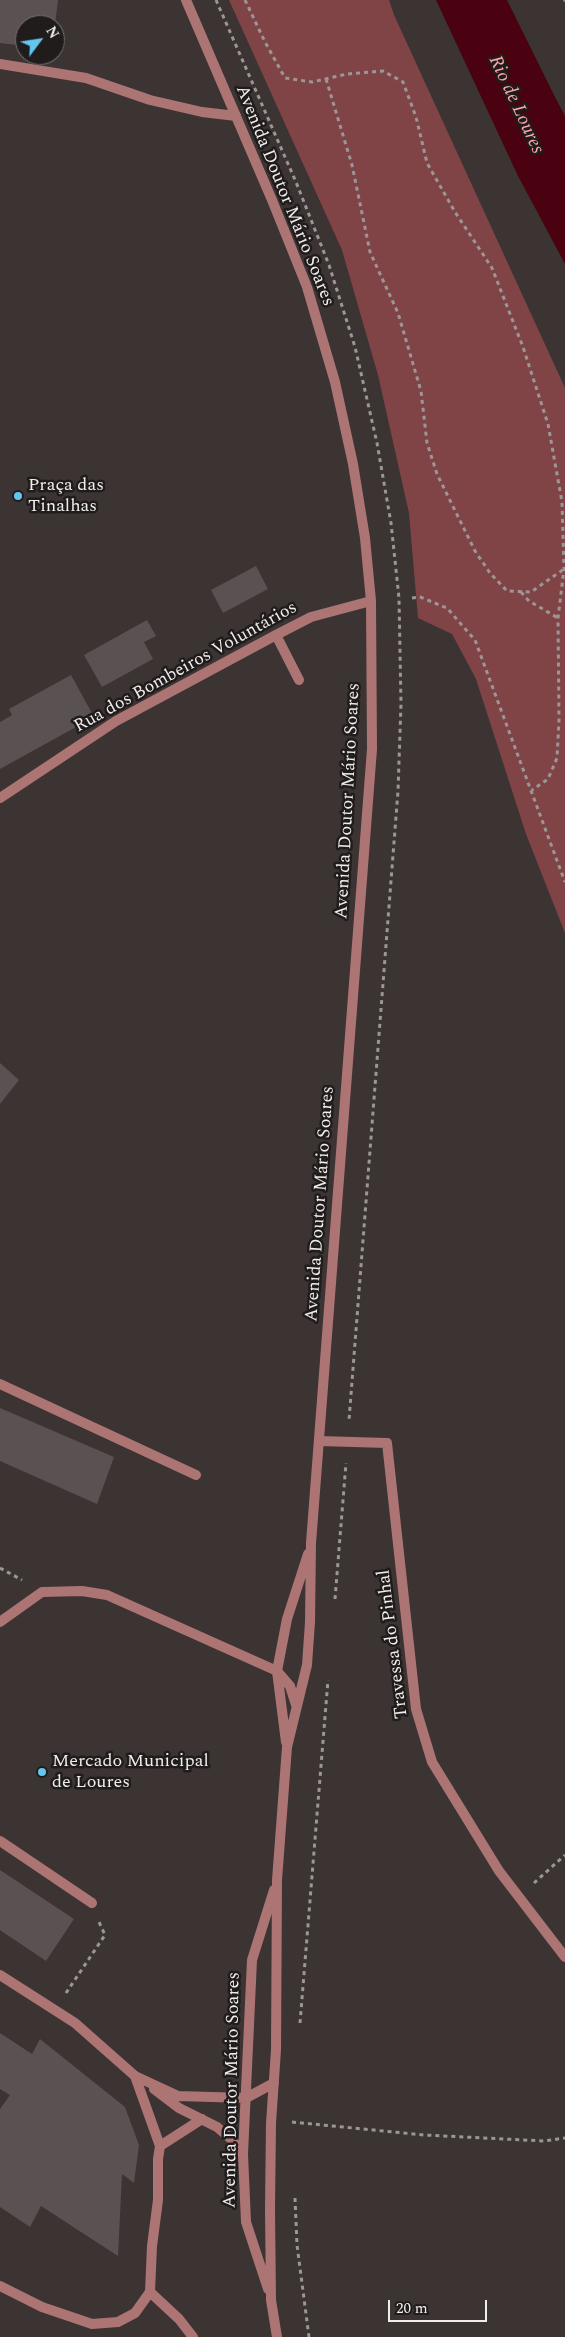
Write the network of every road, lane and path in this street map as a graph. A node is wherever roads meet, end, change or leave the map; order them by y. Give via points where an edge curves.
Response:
1 (186, 0) edge
2 (246, 0) edge
3 (0, 64) edge
4 (326, 79) junction
5 (236, 116) junction
6 (564, 569) junction
7 (521, 592) junction
8 (412, 598) dead end
9 (371, 601) junction
10 (558, 618) junction
11 (276, 635) junction
12 (298, 680) dead end
13 (532, 790) junction
14 (0, 798) edge
15 (565, 882) edge
16 (0, 1384) edge
17 (319, 1441) junction
18 (196, 1475) dead end
19 (311, 1543) junction
20 (0, 1622) edge
21 (277, 1671) junction
22 (296, 1706) junction
23 (287, 1747) junction
24 (0, 1841) edge
25 (565, 1855) edge
26 (277, 1880) junction
27 (519, 1896) junction
28 (92, 1903) dead end
29 (105, 1935) dead end
30 (565, 1957) edge
31 (0, 1975) edge
32 (54, 2010) junction
33 (135, 2076) junction
34 (274, 2083) junction
35 (246, 2098) junction
36 (202, 2120) junction
37 (271, 2123) junction
38 (565, 2138) edge
39 (160, 2146) junction
40 (243, 2154) junction
41 (0, 2286) edge
42 (150, 2292) junction
43 (271, 2300) junction
44 (193, 2337) edge
45 (277, 2337) edge

1 - 5 street, Avenida Doutor Mário Soares
2 - 4 path via 285,78 312,82
3 - 5 street via 86,78 150,100
4 - 6 path via 383,71 403,82 416,117 427,163 492,268 523,347 548,424 562,502
4 - 7 path via 352,165 370,252 398,313 421,391 427,443 437,474 475,551 490,573 507,591
5 - 9 street, Avenida Doutor Mário Soares via 307,287 335,382 359,501
6 - 7 path via 531,592
6 - 10 path
7 - 10 path via 529,601
8 - 13 path via 420,597 447,608 474,640
9 - 11 street, Rua dos Bombeiros Voluntários via 311,617
9 - 17 street, Avenida Doutor Mário Soares via 372,749
10 - 13 path via 557,758 548,779
11 - 12 street
11 - 14 street, Rua dos Bombeiros Voluntários via 116,722
13 - 15 path
16 - 18 street
17 - 19 street, Avenida Doutor Mário Soares
17 - 27 street, Travessa do Pinhal via 387,1443 416,1709 423,1736 432,1762 499,1871
19 - 21 street, Avenida Doutor Mário Soares via 287,1619
19 - 22 street, Avenida Doutor Mário Soares via 307,1665
20 - 21 street via 42,1592 82,1591 107,1596
21 - 22 street via 290,1686
21 - 23 street, Avenida Doutor Mário Soares
22 - 23 street, Avenida Doutor Mário Soares
23 - 26 street, Avenida Doutor Mário Soares
24 - 28 street
25 - 27 path
26 - 34 street, Avenida Doutor Mário Soares
26 - 35 street, Avenida Doutor Mário Soares via 252,1960
27 - 30 street, Travessa do Pinhal
29 - 32 path
31 - 32 street
32 - 33 street via 75,2023
33 - 35 street via 178,2096
33 - 36 street via 179,2108
33 - 39 street
34 - 35 street
34 - 37 street, Avenida Doutor Mário Soares
35 - 40 street, Avenida Doutor Mário Soares
36 - 39 street
36 - 40 street via 217,2127
37 - 38 path via 292,2122 424,2135 544,2141
37 - 43 street, Avenida Doutor Mário Soares
39 - 42 street
40 - 43 street, Avenida Doutor Mário Soares via 246,2222
41 - 42 street via 42,2307 92,2324 118,2322 135,2313
42 - 44 street
43 - 45 street, Avenida Doutor Mário Soares

